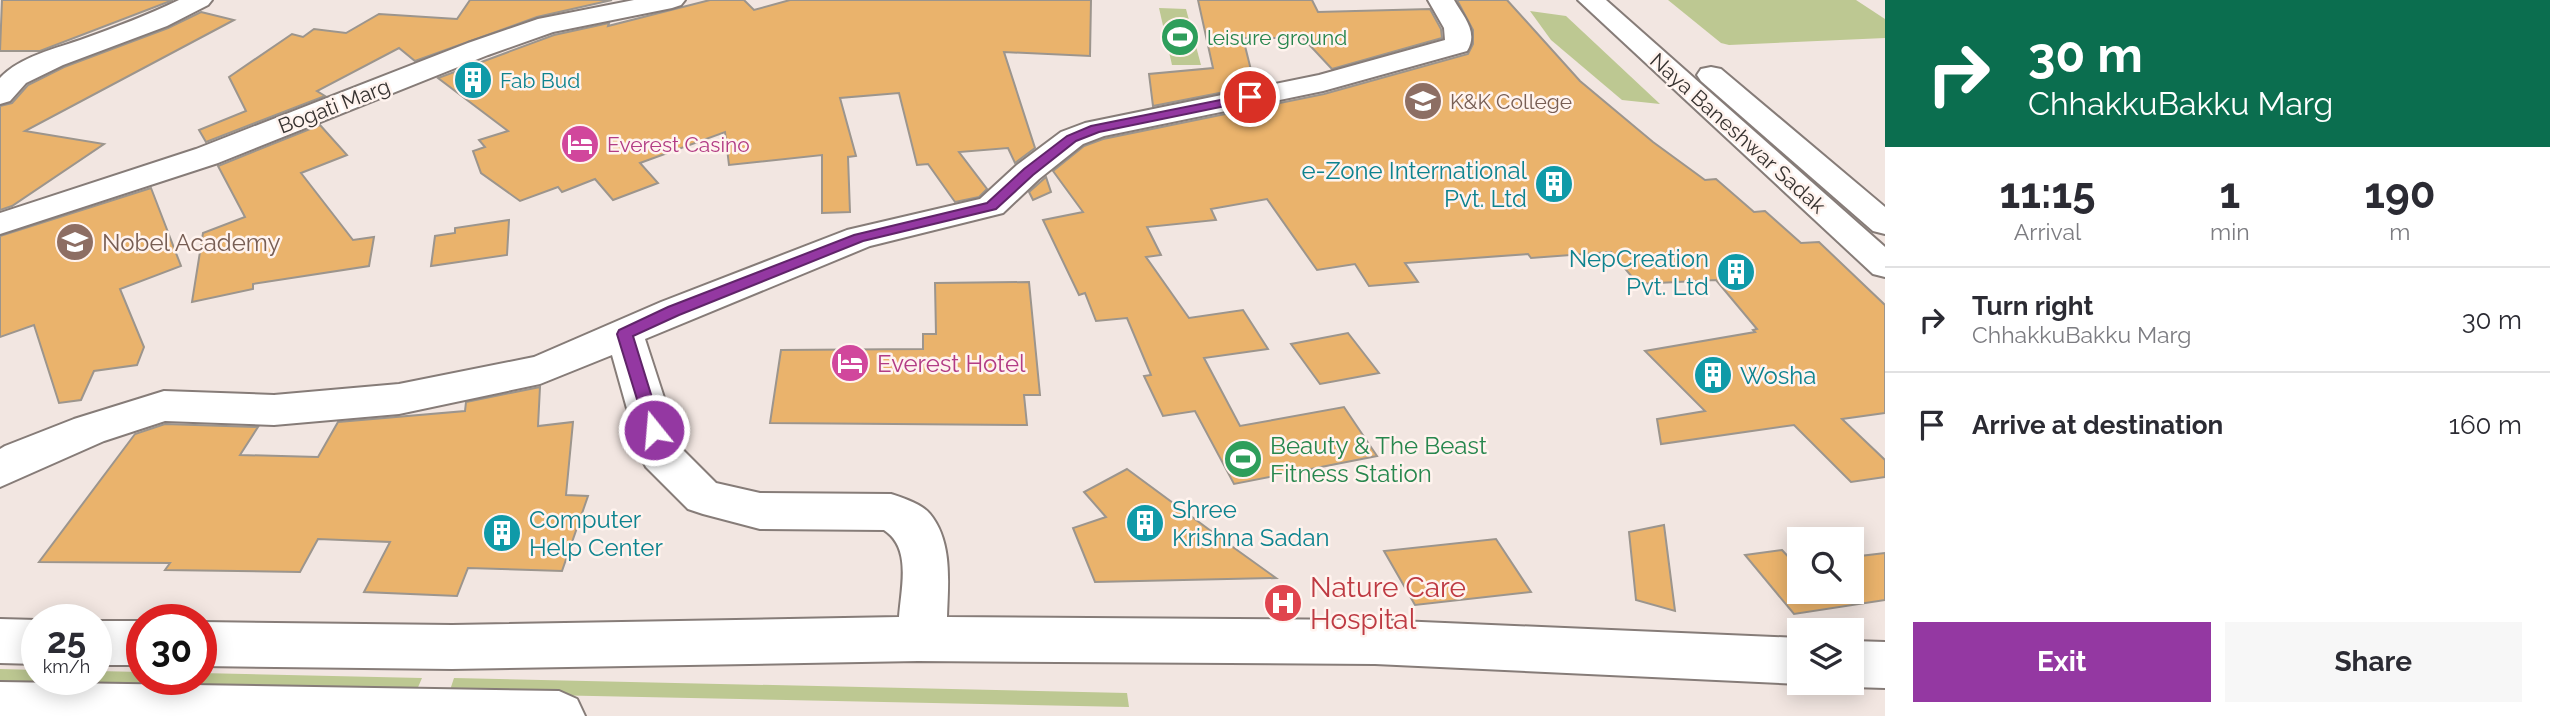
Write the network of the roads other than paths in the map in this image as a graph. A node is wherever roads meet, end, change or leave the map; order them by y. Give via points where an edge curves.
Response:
1 (199, 0) edge
2 (671, 0) edge
3 (1441, 0) edge
4 (1591, 0) edge
5 (1625, 0) edge
6 (0, 95) edge
7 (0, 224) edge
8 (1885, 225) edge
9 (1885, 266) edge
10 (625, 334) junction
11 (0, 470) edge
12 (918, 639) junction
13 (0, 641) edge
14 (21, 642) edge
15 (217, 644) edge
16 (1787, 660) edge
17 (1864, 664) edge
18 (1885, 665) edge
19 (0, 706) edge
20 (559, 716) edge

1 - 6 main road via 53,59 16,77
2 - 7 main road, Bogati Marg via 547,25 207,156
3 - 10 main road via 1457,27 1457,44 1323,83 1096,129 1072,138 991,206 859,238
4 - 9 main road, Naya Baneshwar Sadak
5 - 8 main road, Naya Baneshwar Sadak
10 - 11 main road via 540,370 399,399 274,410 164,406 89,430
10 - 12 main road via 661,455 703,497 760,511 891,512 914,526 926,561
12 - 15 main road via 452,647
12 - 16 main road via 1375,642
13 - 14 main road
17 - 18 main road
19 - 20 main road

